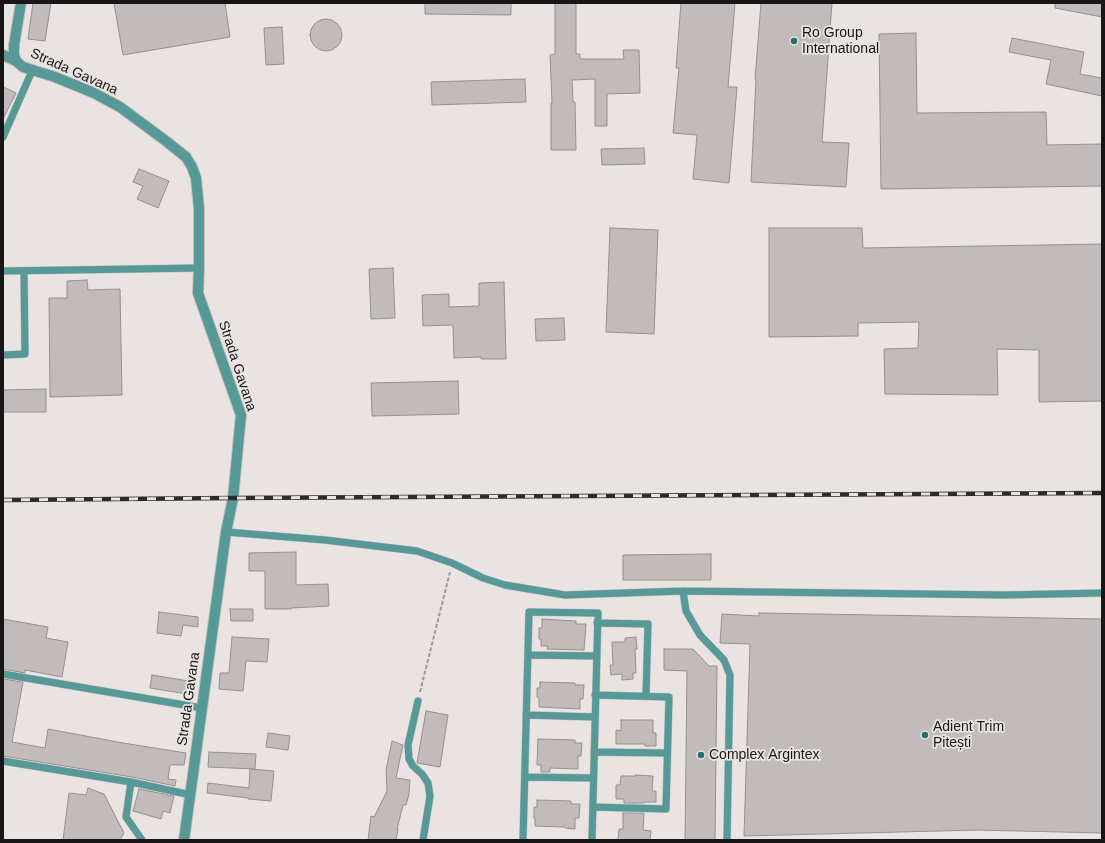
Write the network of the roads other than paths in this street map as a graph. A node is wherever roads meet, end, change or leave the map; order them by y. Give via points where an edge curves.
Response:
1 (21, 3) edge
2 (3, 55) edge
3 (16, 61) junction
4 (32, 71) junction
5 (3, 137) edge
6 (199, 268) junction
7 (3, 271) edge
8 (24, 271) junction
9 (3, 354) edge
10 (226, 532) junction
11 (682, 591) junction
12 (1102, 593) edge
13 (598, 623) junction
14 (528, 655) junction
15 (597, 656) junction
16 (3, 674) edge
17 (596, 695) junction
18 (646, 696) junction
19 (418, 700) road end
20 (202, 708) junction
21 (526, 715) junction
22 (595, 717) junction
23 (594, 752) junction
24 (667, 753) junction
25 (3, 761) edge
26 (525, 776) junction
27 (593, 778) junction
28 (131, 782) junction
29 (191, 795) junction
30 (593, 807) junction
31 (142, 840) edge
32 (184, 840) edge
33 (423, 840) edge
34 (523, 840) edge
35 (592, 840) edge
36 (727, 840) edge

1 - 3 street, Strada Gavana via 14,45
2 - 3 street
3 - 4 street, Strada Gavana
4 - 5 lane
4 - 6 street, Strada Gavana via 55,77 120,107 186,157 196,178
6 - 8 lane
6 - 10 street, Strada Gavana via 198,293 241,415 233,498
7 - 8 lane
8 - 9 lane via 25,354
10 - 11 lane via 417,550 483,578 565,595
10 - 20 street, Strada Gavana
11 - 12 lane via 1005,595
11 - 36 lane via 686,611 700,636 724,660 730,675
13 - 14 lane via 598,613 529,612
13 - 15 lane
13 - 18 lane via 648,624
14 - 15 lane
14 - 21 lane
15 - 17 lane
16 - 20 lane
17 - 18 lane
17 - 22 lane
18 - 24 lane via 669,697
19 - 33 lane via 408,745 409,759 428,782 430,796
20 - 29 street, Strada Gavana
21 - 22 lane
21 - 26 lane
22 - 23 lane
23 - 24 lane
23 - 27 lane
24 - 30 lane via 666,809
25 - 28 lane
26 - 27 lane
26 - 34 lane
27 - 30 lane
28 - 29 lane
28 - 31 lane via 126,817
29 - 32 street, Strada Gavana
30 - 35 lane

